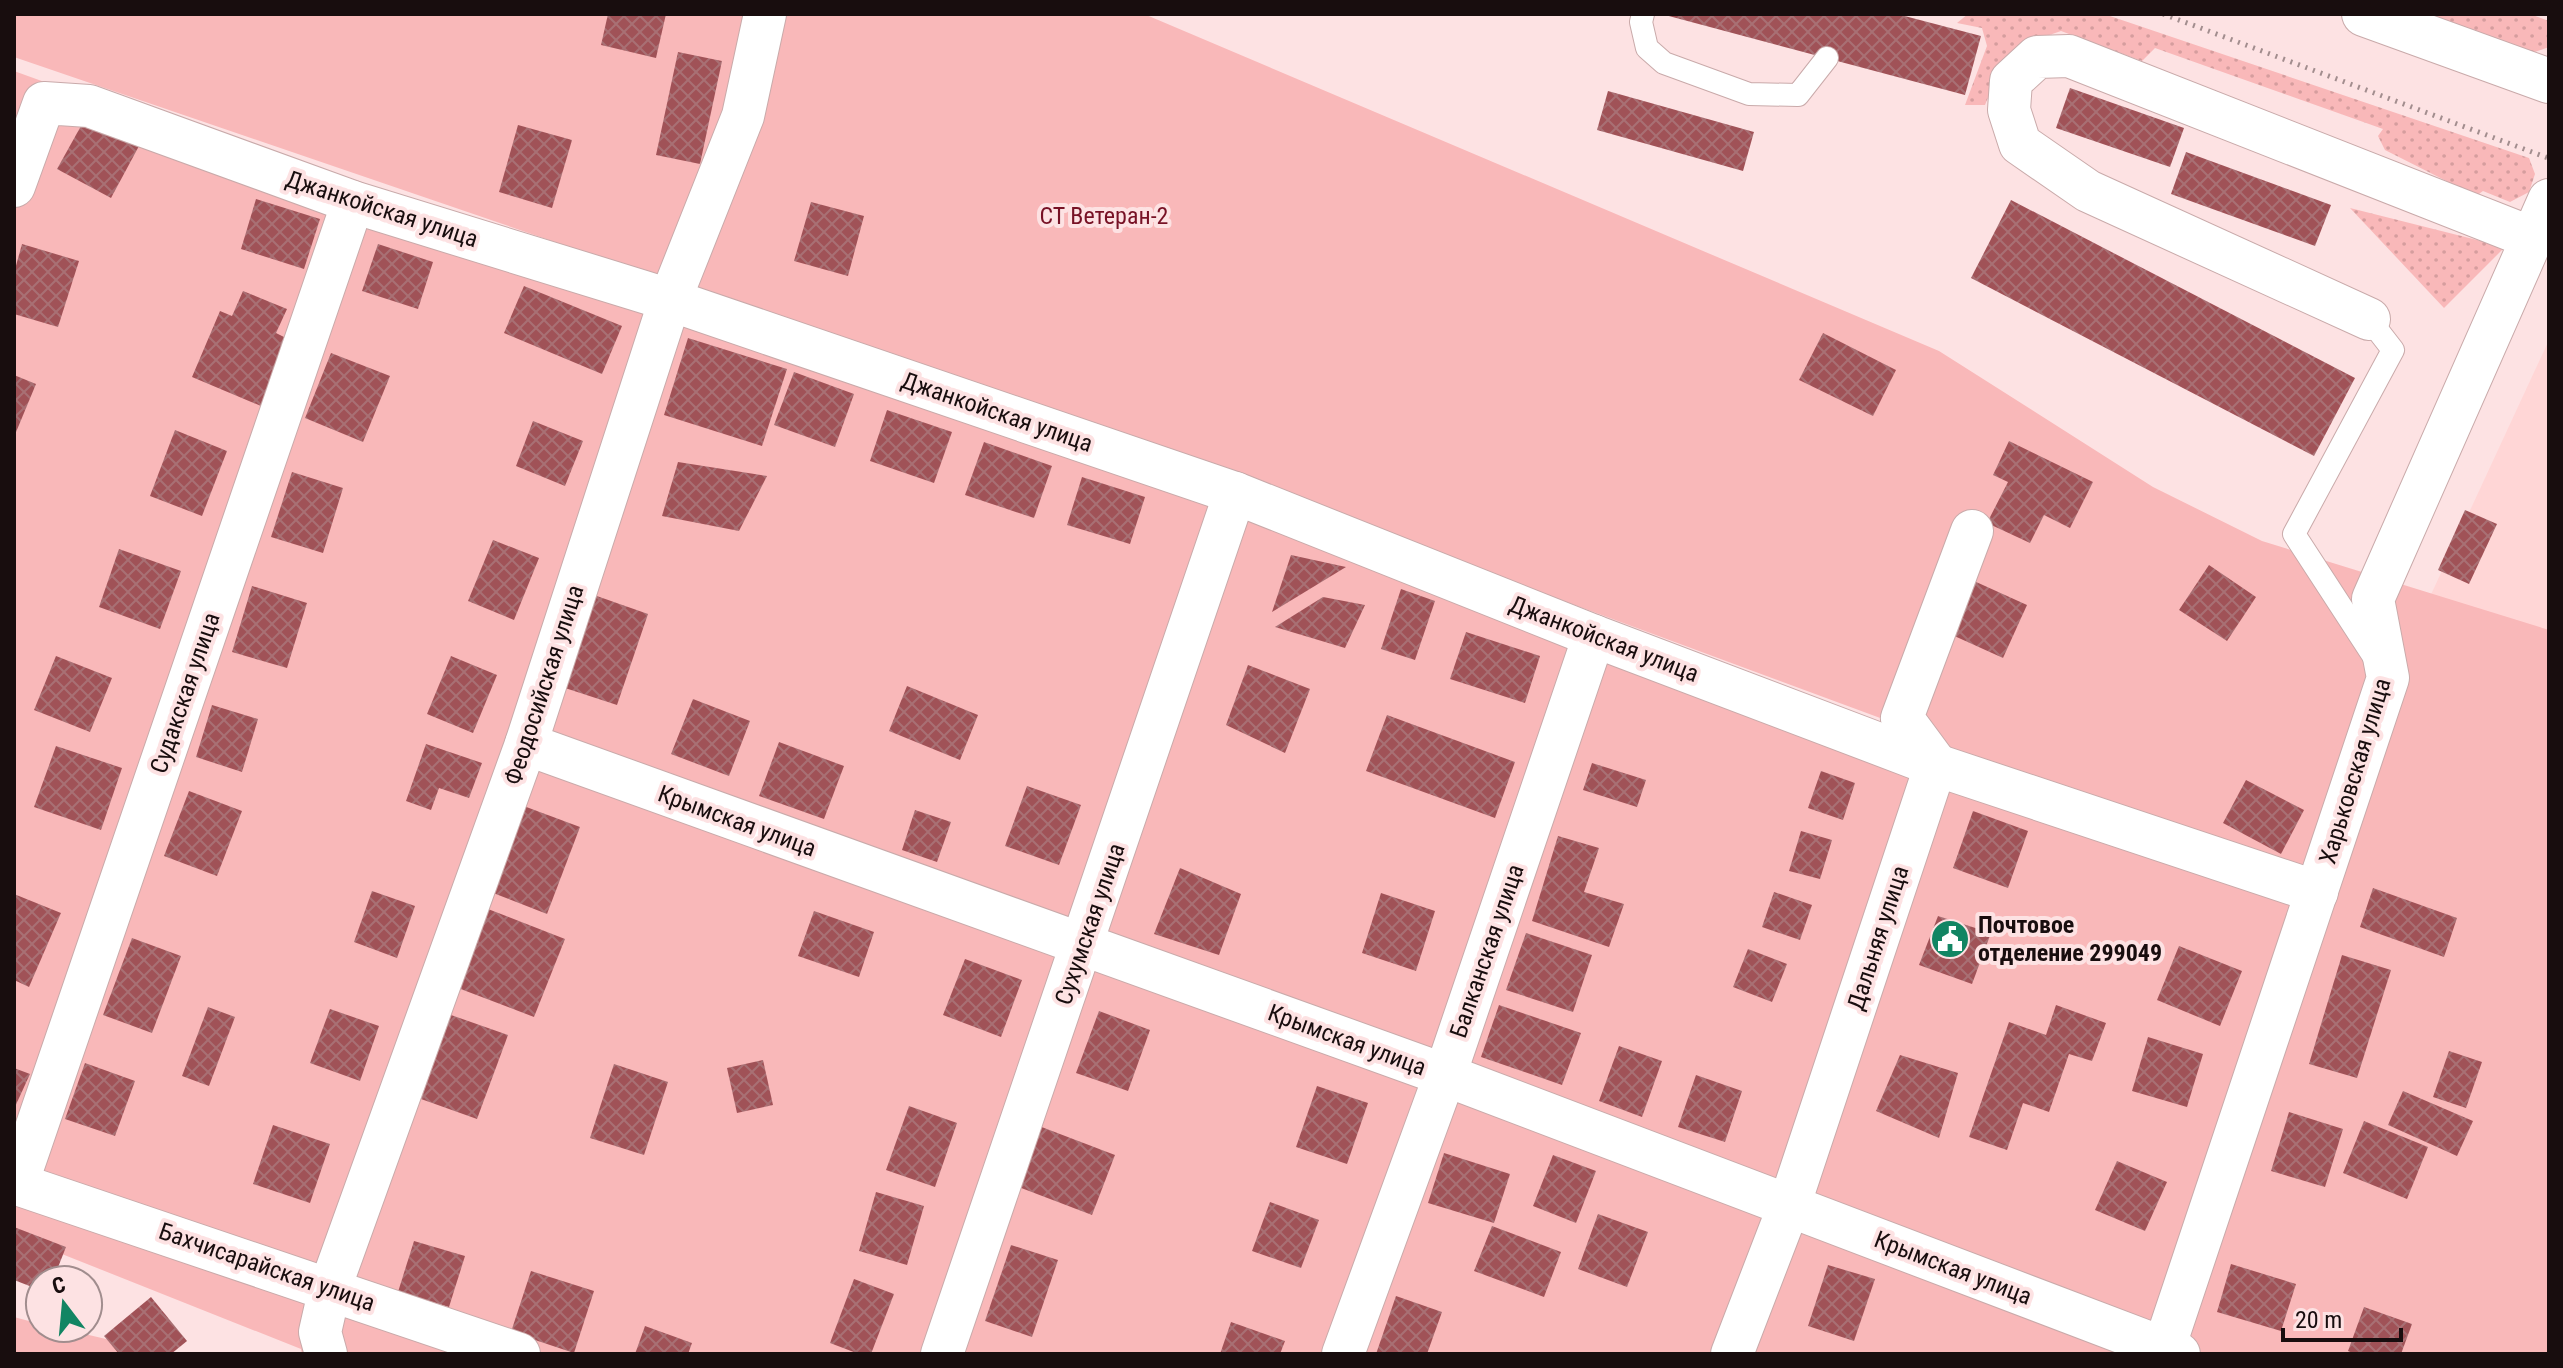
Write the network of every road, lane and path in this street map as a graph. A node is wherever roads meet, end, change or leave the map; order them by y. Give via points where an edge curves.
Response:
1 (765, 14) edge
2 (1643, 14) edge
3 (2163, 14) edge
4 (2364, 14) edge
5 (1827, 58) dead end
6 (2549, 81) edge
7 (2549, 159) edge
8 (14, 186) edge
9 (2549, 200) edge
10 (353, 202) junction
11 (2532, 238) junction
12 (670, 300) junction
13 (2369, 319) joint
14 (1235, 493) junction
15 (1972, 531) dead end
16 (1594, 636) junction
17 (2388, 678) junction
18 (526, 744) junction
19 (1936, 764) junction
20 (2317, 892) junction
21 (1083, 945) junction
22 (1445, 1075) junction
23 (15, 1183) edge
24 (1789, 1206) junction
25 (330, 1288) junction
26 (2168, 1352) edge
27 (326, 1354) edge
28 (519, 1354) edge
29 (942, 1354) edge
30 (1343, 1354) edge
31 (1732, 1354) edge

1 - 12 street, Феодосийская улица via 743,116
2 - 5 lane via 1647,48 1664,63 1749,94 1798,95
3 - 7 path
4 - 6 main road
8 - 10 street, Джанкойская улица via 44,103 89,106
9 - 11 street, Харьковская улица
10 - 12 street, Джанкойская улица
10 - 23 street, Судакская улица
11 - 13 street via 2069,56 2037,57 2011,81 2009,110 2020,144 2088,191
11 - 17 street, Харьковская улица via 2373,599
12 - 14 street, Джанкойская улица
12 - 18 street, Феодосийская улица
13 - 17 lane via 2393,350 2294,534
14 - 16 street, Джанкойская улица
14 - 21 street, Сухумская улица
15 - 19 street via 1902,718
16 - 19 street, Джанкойская улица
16 - 22 street, Балканская улица
17 - 20 street, Харьковская улица
18 - 21 street, Крымская улица
18 - 25 street, Феодосийская улица
19 - 20 street, Джанкойская улица
19 - 24 street, Дальняя улица
20 - 26 street, Харьковская улица
21 - 22 street, Крымская улица
21 - 29 street, Сухумская улица
22 - 24 street, Крымская улица
22 - 30 street, Балканская улица
23 - 25 street, Бахчисарайская улица
24 - 26 street, Крымская улица
24 - 31 street, Дальняя улица
25 - 27 street, Феодосийская улица via 320,1332
25 - 28 street, Бахчисарайская улица

